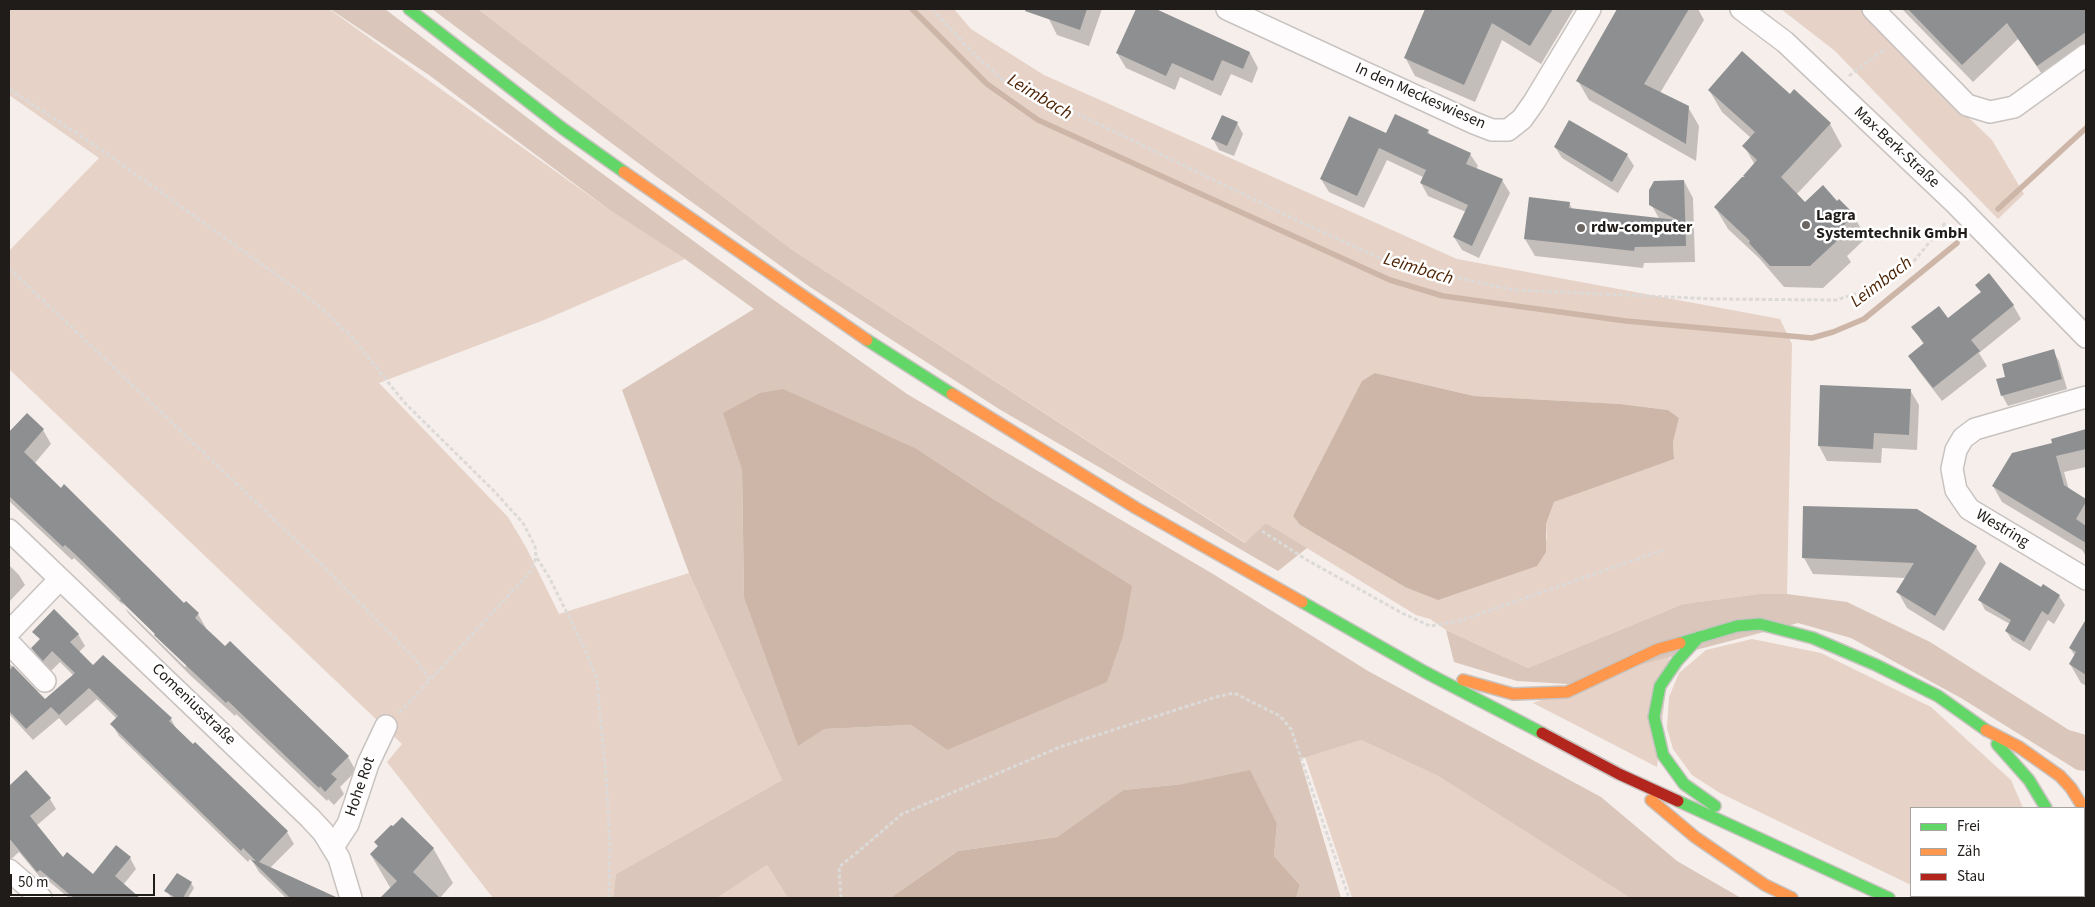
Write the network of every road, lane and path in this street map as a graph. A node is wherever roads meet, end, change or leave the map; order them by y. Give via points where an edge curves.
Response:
1 (409, 9) edge
2 (932, 9) edge
3 (1227, 9) edge
4 (1590, 9) edge
5 (1741, 9) edge
6 (1873, 9) edge
7 (1901, 36) junction
8 (2086, 55) edge
9 (1832, 88) junction
10 (9, 89) edge
11 (1960, 208) junction
12 (9, 268) edge
13 (2086, 338) edge
14 (2086, 397) edge
15 (9, 530) edge
16 (1262, 531) dead end
17 (1663, 550) dead end
18 (536, 557) junction
19 (2086, 578) edge
20 (60, 579) junction
21 (9, 632) edge
22 (1699, 636) junction
23 (9, 643) edge
24 (1425, 672) junction
25 (430, 680) junction
26 (45, 681) dead end
27 (386, 726) joint
28 (1985, 729) junction
29 (1618, 774) junction
30 (2060, 776) junction
31 (2086, 787) edge
32 (2045, 807) edge
33 (2083, 807) edge
34 (1769, 844) junction
35 (333, 847) junction
36 (9, 870) edge
37 (41, 898) edge
38 (351, 898) edge
39 (608, 898) edge
40 (841, 898) edge
41 (1349, 898) edge
42 (1792, 898) edge
43 (1889, 898) edge

1 - 24 main road via 562,128 839,322 1136,508
2 - 11 path via 1004,81 1389,262 1513,290 1715,299 1836,300 1884,285 1914,261
3 - 4 street, In den Meckeswiesen via 1474,123 1492,130 1508,130 1522,119 1534,102
5 - 9 street, Max-Berk-Straße via 1785,42
6 - 7 street
7 - 8 street via 1967,105 1990,112 2014,107
7 - 9 path
9 - 11 street, Max-Berk-Straße
10 - 18 path via 96,146 313,301 336,321 404,402 517,515 532,539
11 - 13 street, Max-Berk-Straße
12 - 25 path via 339,583 416,660
14 - 19 street, Westring via 1975,429 1963,438 1956,450 1952,469 1956,490 1968,509
15 - 20 street, Comeniusstraße
16 - 17 path via 1307,560 1430,626 1459,621
18 - 25 path via 524,580
18 - 39 path via 587,653 597,680 610,844
20 - 21 street
20 - 35 street, Comeniusstraße via 310,818
22 - 24 main road via 1658,649 1567,692 1513,694
22 - 28 main road via 1760,624 1814,638 1876,664 1938,696
22 - 34 main road via 1660,686 1654,717 1663,755 1684,784
23 - 26 street
24 - 29 main road
25 - 27 path
27 - 35 street, Hohe Rot via 368,764 348,824
28 - 30 main road via 2019,747
28 - 32 main road via 2029,780
29 - 34 main road
29 - 42 main road via 1695,837 1765,885
30 - 31 main road
30 - 33 main road
34 - 43 main road
35 - 38 street, Comeniusstraße via 344,869
36 - 37 street
40 - 41 path via 839,867 902,814 1060,747 1234,693 1280,716 1291,729

